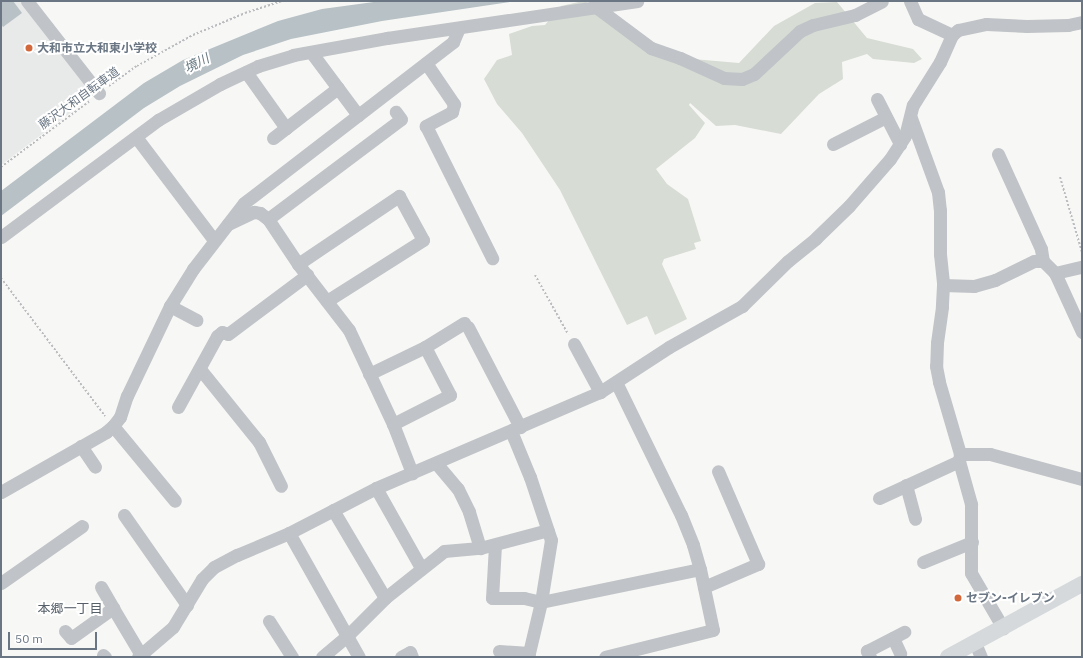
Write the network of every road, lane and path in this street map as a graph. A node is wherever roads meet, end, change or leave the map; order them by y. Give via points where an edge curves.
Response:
1 (28, 1) edge
2 (281, 1) edge
3 (637, 1) edge
4 (882, 1) edge
5 (910, 1) edge
6 (274, 2) edge
7 (596, 7) junction
8 (1082, 22) edge
9 (459, 28) junction
10 (952, 35) junction
11 (311, 52) junction
12 (426, 64) junction
13 (246, 72) junction
14 (338, 88) junction
15 (99, 93) junction
16 (877, 99) dead end
17 (396, 112) dead end
18 (358, 115) junction
19 (886, 117) junction
20 (911, 118) junction
21 (286, 128) junction
22 (136, 137) junction
23 (273, 138) dead end
24 (833, 144) dead end
25 (900, 144) junction
26 (998, 154) dead end
27 (1, 167) edge
28 (1060, 176) dead end
29 (268, 219) junction
30 (227, 225) junction
31 (1, 237) edge
32 (214, 240) junction
33 (1082, 252) edge
34 (492, 258) dead end
35 (1042, 261) junction
36 (298, 264) junction
37 (1082, 267) edge
38 (1055, 273) junction
39 (307, 275) junction
40 (535, 275) dead end
41 (1, 278) edge
42 (943, 285) junction
43 (327, 301) junction
44 (170, 306) junction
45 (196, 320) dead end
46 (1082, 332) edge
47 (574, 344) joint
48 (425, 346) junction
49 (200, 368) junction
50 (369, 374) junction
51 (616, 382) junction
52 (600, 392) junction
53 (178, 407) dead end
54 (393, 424) junction
55 (113, 426) junction
56 (516, 429) junction
57 (81, 446) junction
58 (959, 457) junction
59 (436, 463) junction
60 (95, 467) dead end
61 (718, 471) dead end
62 (412, 473) junction
63 (1082, 479) edge
64 (906, 485) junction
65 (281, 486) dead end
66 (376, 488) junction
67 (1, 492) edge
68 (879, 498) dead end
69 (175, 501) dead end
70 (333, 510) junction
71 (124, 514) dead end
72 (915, 519) dead end
73 (82, 526) dead end
74 (548, 530) junction
75 (289, 533) junction
76 (972, 542) junction
77 (495, 545) junction
78 (480, 548) junction
79 (923, 562) dead end
80 (421, 568) junction
81 (700, 569) junction
82 (1, 583) edge
83 (1082, 584) edge
84 (101, 587) dead end
85 (704, 587) junction
86 (385, 598) junction
87 (541, 602) junction
88 (187, 605) junction
89 (113, 608) junction
90 (269, 621) dead end
91 (1003, 628) junction
92 (65, 631) dead end
93 (347, 636) junction
94 (978, 650) edge
95 (499, 651) dead end
96 (900, 653) dead end
97 (144, 655) edge
98 (528, 655) edge
99 (292, 657) edge
100 (322, 657) edge
101 (359, 657) edge
102 (401, 657) edge
103 (412, 657) edge
104 (605, 657) edge
105 (870, 657) edge
106 (948, 657) edge

1 - 15 street
2 - 6 path, 藤沢大和自転車道
3 - 7 street
4 - 7 street via 855,15 813,25 800,31 754,74 742,79 724,78 651,48
5 - 10 street via 918,19
6 - 15 path, 藤沢大和自転車道 via 193,35 137,66
7 - 9 street
8 - 10 street via 1027,26 986,24 964,28
9 - 11 street
9 - 12 street via 453,42
10 - 20 street via 940,62 913,105
11 - 13 street via 293,55
11 - 14 street
12 - 18 street
12 - 34 street via 454,104 452,112 426,126
13 - 21 street
13 - 22 street via 158,120
14 - 18 street
14 - 21 street
15 - 27 path, 藤沢大和自転車道
16 - 19 street
17 - 29 street via 401,119
18 - 30 street via 244,203
19 - 24 street
19 - 25 street
20 - 25 street
20 - 42 street via 938,192
21 - 23 street
22 - 31 street
22 - 32 street
25 - 51 street via 849,206 749,300
26 - 35 street via 1041,249
28 - 33 path
29 - 30 street via 254,212
29 - 36 street
30 - 32 street
32 - 44 street
35 - 38 street
35 - 42 street via 1034,261 995,280 974,286
36 - 39 street
36 - 43 street via 399,196 423,240
37 - 38 street
38 - 46 street
39 - 43 street
39 - 49 street via 228,334 222,332 217,336
40 - 47 path
41 - 55 path
42 - 58 street via 936,366
43 - 50 street via 349,330
44 - 45 street
44 - 55 street via 127,396 120,417
47 - 52 street
48 - 50 street
48 - 54 street via 450,395
48 - 56 street via 466,325
49 - 53 street
49 - 65 street via 259,442
50 - 54 street
51 - 52 street
51 - 81 street via 681,515 694,545
52 - 56 street
54 - 62 street
55 - 57 street
55 - 69 street
56 - 59 street
56 - 74 street
57 - 60 street
57 - 67 street
58 - 63 street via 990,454
58 - 64 street
58 - 76 street via 971,504
59 - 62 street
59 - 78 street via 458,489 469,512
61 - 85 street via 758,564
62 - 66 street
64 - 68 street
64 - 72 street
66 - 70 street
66 - 80 street
70 - 75 street
70 - 86 street
71 - 88 street
73 - 82 street
74 - 77 street
74 - 87 street via 551,540
75 - 88 street via 214,567 202,579
75 - 93 street
76 - 79 street
76 - 91 street via 971,573
77 - 78 street
77 - 87 street via 492,598 524,598
78 - 80 street via 444,551
80 - 86 street
81 - 85 street
81 - 87 street
83 - 91 main road
84 - 89 street
85 - 104 street via 713,630
86 - 93 street
87 - 98 street
88 - 97 street via 173,626
89 - 92 street via 71,638
89 - 97 street
90 - 99 street
91 - 94 main road
93 - 100 street
93 - 101 street
94 - 106 main road
95 - 98 street
96 - 105 street via 899,635 867,651
102 - 103 street via 410,652

